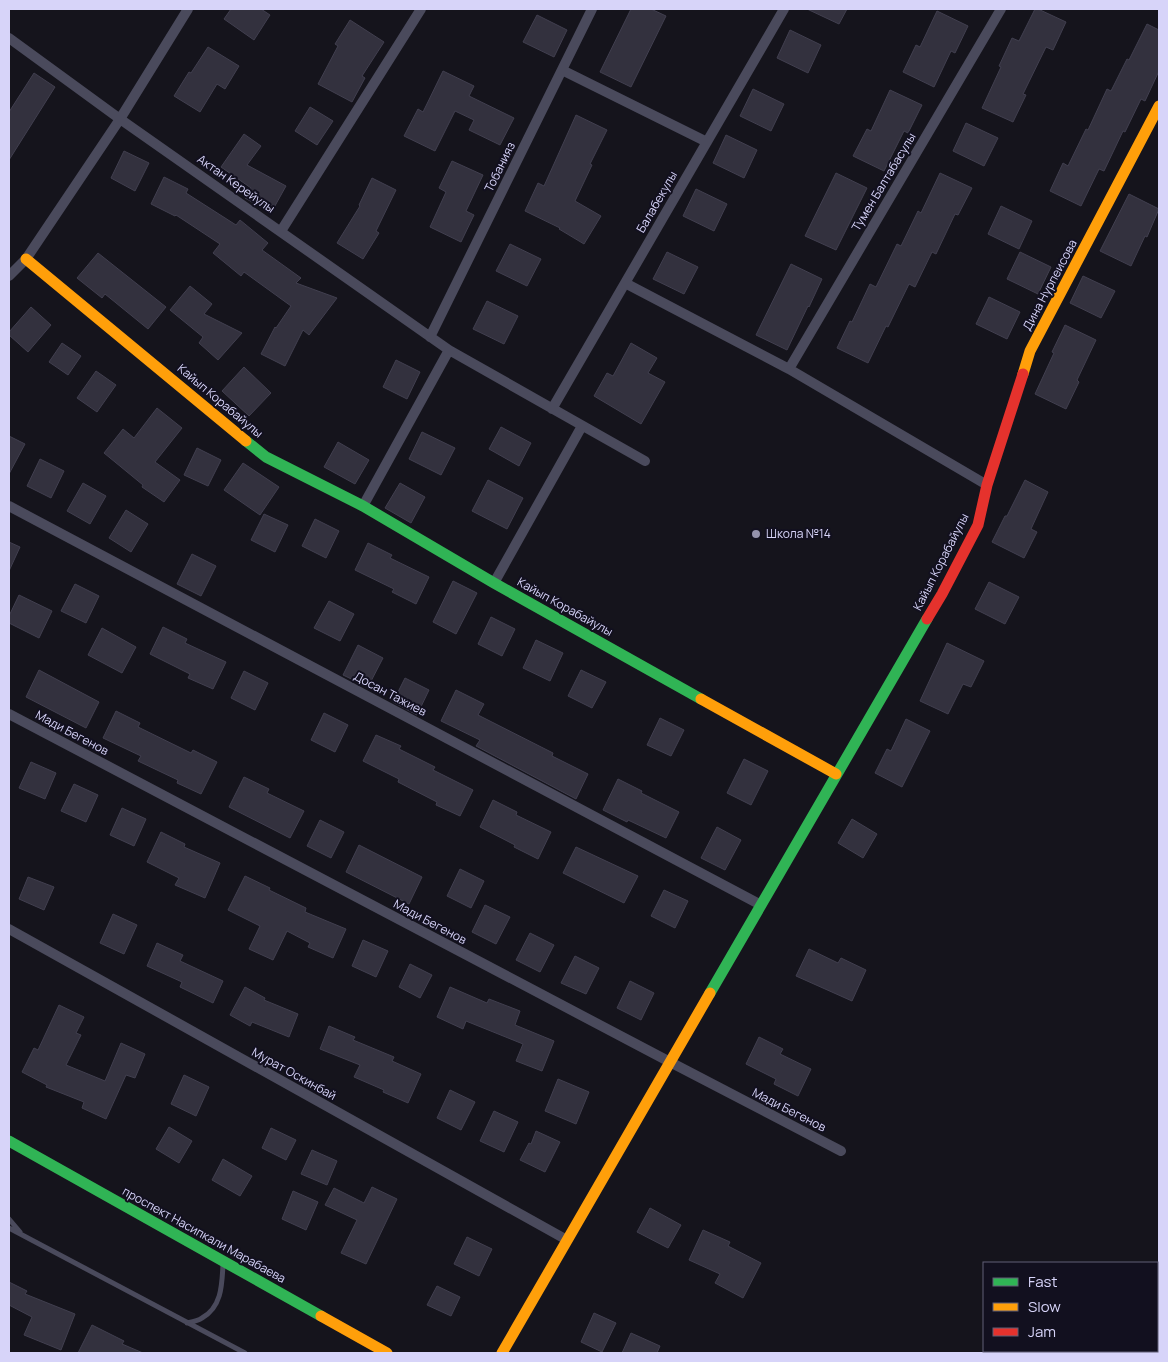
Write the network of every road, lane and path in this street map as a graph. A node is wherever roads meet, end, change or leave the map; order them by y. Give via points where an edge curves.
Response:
1 (188, 9) edge
2 (421, 9) edge
3 (592, 9) edge
4 (784, 9) edge
5 (1001, 9) edge
6 (9, 38) edge
7 (562, 70) junction
8 (1159, 106) edge
9 (120, 119) junction
10 (706, 142) junction
11 (281, 231) junction
12 (26, 259) junction
13 (9, 276) edge
14 (625, 283) junction
15 (430, 337) junction
16 (449, 350) junction
17 (789, 369) junction
18 (552, 408) junction
19 (582, 426) junction
20 (645, 461) dead end
21 (987, 486) junction
22 (9, 506) edge
23 (363, 506) junction
24 (494, 583) junction
25 (9, 714) edge
26 (836, 774) junction
27 (760, 904) junction
28 (9, 930) edge
29 (670, 1062) junction
30 (9, 1141) edge
31 (841, 1151) dead end
32 (9, 1219) edge
33 (9, 1228) edge
34 (24, 1236) junction
35 (567, 1240) junction
36 (223, 1262) junction
37 (187, 1323) junction
38 (245, 1353) edge
39 (387, 1353) edge
40 (502, 1353) edge

1 - 9 street
2 - 11 street
3 - 7 street, Тобанияз
4 - 10 street, Балабекулы
5 - 17 street, Тумен Балтабасулы
6 - 9 street, Актан Керейулы
7 - 10 street
7 - 15 street, Тобанияз
8 - 21 street, Дина Нурпеисова via 1030,351
9 - 11 street, Актан Керейулы
9 - 12 street
10 - 14 street, Балабекулы
11 - 15 street, Актан Керейулы
12 - 13 street
12 - 23 street, Кайып Корабайулы via 266,457
14 - 17 street
14 - 18 street, Балабекулы
15 - 16 street, Актан Керейулы
16 - 18 street, Актан Керейулы
16 - 23 street
17 - 21 street
18 - 19 street, Актан Керейулы
19 - 20 street, Актан Керейулы
19 - 24 street
21 - 26 street, Кайып Корабайулы via 978,525 942,594
22 - 27 street, Досан Тажиев
23 - 24 street, Кайып Корабайулы
24 - 26 street, Кайып Корабайулы
25 - 29 street, Мади Бегенов
26 - 27 street
27 - 29 street
28 - 35 street, Мурат Оскинбай
29 - 31 street, Мади Бегенов
29 - 35 street
30 - 36 street, проспект Насипкали Марабаева
32 - 34 lane
33 - 34 lane
34 - 37 lane
35 - 40 street
36 - 37 lane via 218,1302 202,1318
36 - 39 street, проспект Насипкали Марабаева
37 - 38 lane

